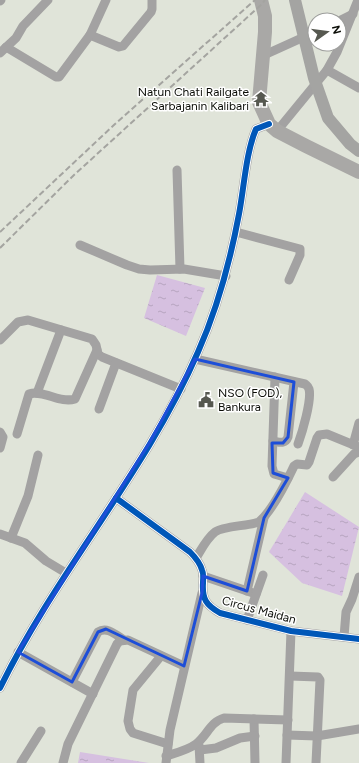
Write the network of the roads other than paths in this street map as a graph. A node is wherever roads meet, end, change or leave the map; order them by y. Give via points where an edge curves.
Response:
1 (48, 0) edge
2 (106, 0) edge
3 (152, 0) edge
4 (261, 0) edge
5 (295, 0) edge
6 (358, 0) edge
7 (353, 14) junction
8 (347, 17) edge
9 (90, 34) junction
10 (307, 36) edge
11 (3, 50) edge
12 (262, 56) junction
13 (327, 70) junction
14 (359, 88) edge
15 (273, 128) junction
16 (359, 151) edge
17 (177, 170) dead end
18 (359, 172) edge
19 (236, 232) junction
20 (80, 245) dead end
21 (180, 269) junction
22 (226, 276) junction
23 (289, 280) dead end
24 (62, 330) junction
25 (0, 340) edge
26 (97, 350) junction
27 (195, 359) junction
28 (116, 363) junction
29 (275, 377) junction
30 (294, 382) junction
31 (181, 389) junction
32 (37, 393) junction
33 (99, 409) dead end
34 (359, 423) edge
35 (0, 432) edge
36 (17, 434) dead end
37 (272, 441) junction
38 (298, 444) dead end
39 (356, 446) edge
40 (0, 448) edge
41 (359, 452) edge
42 (38, 455) dead end
43 (333, 477) dead end
44 (288, 478) junction
45 (116, 498) junction
46 (264, 518) junction
47 (0, 534) edge
48 (11, 538) junction
49 (196, 558) junction
50 (66, 574) junction
51 (263, 575) dead end
52 (203, 576) junction
53 (359, 577) edge
54 (247, 591) junction
55 (202, 593) junction
56 (256, 594) junction
57 (247, 620) junction
58 (291, 631) junction
59 (344, 637) junction
60 (359, 639) edge
61 (124, 640) junction
62 (18, 652) junction
63 (161, 656) junction
64 (184, 666) junction
65 (290, 676) junction
66 (72, 682) junction
67 (0, 688) edge
68 (93, 694) junction
69 (254, 719) junction
70 (288, 720) junction
71 (359, 729) edge
72 (41, 731) dead end
73 (255, 736) junction
74 (287, 736) junction
75 (317, 736) junction
76 (168, 744) junction
77 (199, 746) junction
78 (166, 760) edge
79 (21, 763) edge
80 (63, 763) edge
81 (200, 763) edge
82 (255, 763) edge
83 (286, 763) edge
84 (316, 763) edge

1 - 11 street
2 - 9 street
3 - 9 street via 151,12 123,46 119,47
4 - 12 highway via 265,16
5 - 16 main road via 314,78 328,118
6 - 7 street
7 - 8 street
7 - 13 street
9 - 11 street via 58,77
10 - 12 street
12 - 15 highway via 259,102
13 - 14 street
13 - 15 street
15 - 18 highway
15 - 19 street via 256,129 251,140
17 - 21 street
19 - 22 street
19 - 23 street via 300,249 300,255
20 - 21 street via 139,269
21 - 22 street
22 - 27 street
24 - 25 street via 22,320
24 - 26 street via 92,339
24 - 32 street
26 - 28 street via 102,357
26 - 32 street via 75,398 72,400
27 - 29 street
27 - 31 street
28 - 31 street
28 - 33 street
29 - 30 street
29 - 37 street
30 - 37 street via 288,437 283,443
30 - 38 street via 305,384 310,390 306,418
31 - 45 street
32 - 36 street via 29,394 27,397
34 - 39 street
35 - 40 street via 3,437
37 - 44 street via 272,471
39 - 44 street via 327,434 319,434 307,465 294,466
41 - 43 street via 354,454
42 - 48 street via 28,496
44 - 46 street
45 - 49 street
45 - 50 street
46 - 49 street via 252,524 215,532
46 - 54 street
47 - 48 street
48 - 50 street via 25,543
49 - 52 street
50 - 62 street
51 - 56 street
52 - 54 street
52 - 55 street
53 - 59 street via 346,612
54 - 56 street
55 - 57 street, Circus Maidan via 208,605 215,611
55 - 64 street
56 - 57 street
57 - 58 street, Circus Maidan
58 - 59 street, Circus Maidan
58 - 65 street
59 - 60 street, Circus Maidan
61 - 63 street
61 - 66 street via 106,629 98,632
61 - 68 street via 117,644
62 - 66 street
62 - 67 street
63 - 64 street
63 - 76 street via 133,690 128,721 133,732
64 - 76 street
65 - 70 street
65 - 75 street via 318,677 320,685
66 - 68 street
68 - 80 street via 68,744
69 - 70 street
69 - 73 street
69 - 77 street via 218,720
70 - 74 street
71 - 75 street
72 - 79 street
73 - 77 street via 240,738 222,746
73 - 82 street
74 - 75 street
74 - 83 street
75 - 84 street
76 - 78 street
77 - 78 street via 189,748
77 - 81 street

